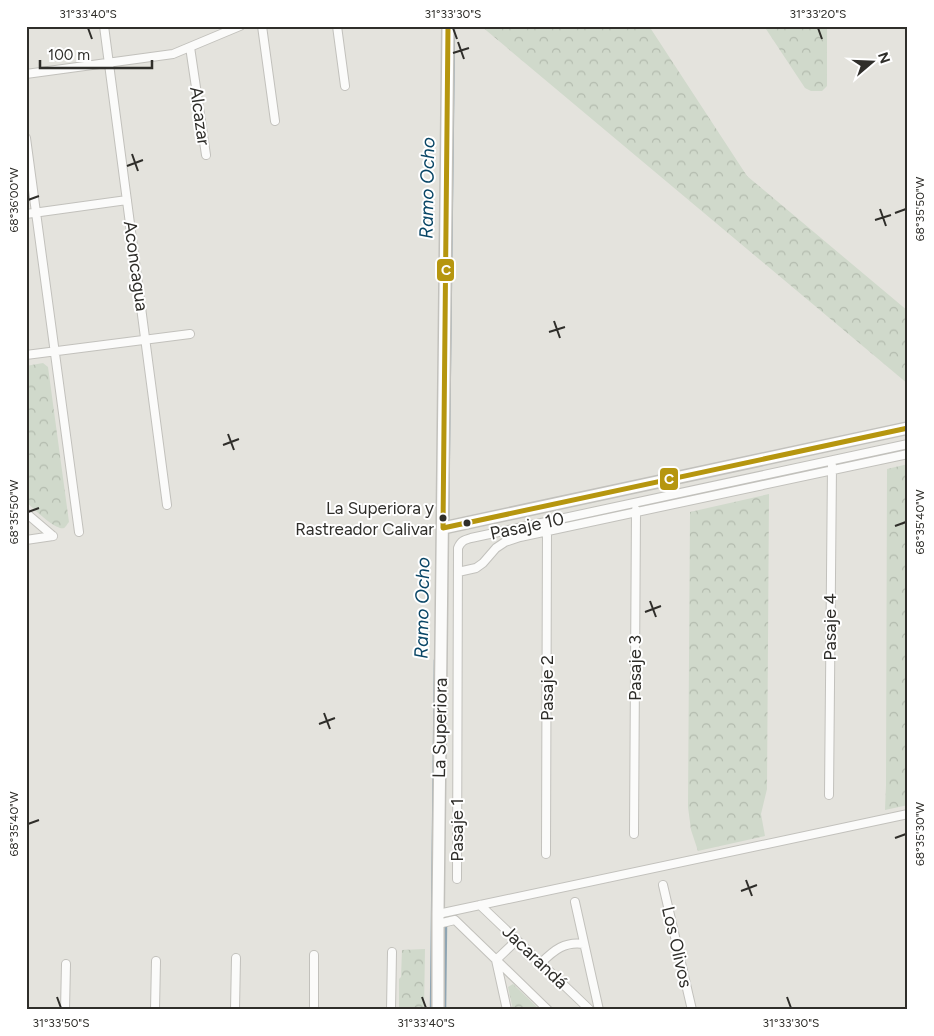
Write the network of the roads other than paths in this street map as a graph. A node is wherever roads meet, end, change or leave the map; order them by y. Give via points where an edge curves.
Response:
1 (104, 26) edge
2 (240, 26) edge
3 (262, 26) edge
4 (337, 26) edge
5 (448, 26) edge
6 (190, 47) junction
7 (109, 63) junction
8 (26, 74) edge
9 (345, 86) dead end
10 (275, 121) dead end
11 (26, 138) edge
12 (206, 155) dead end
13 (127, 200) junction
14 (36, 212) junction
15 (26, 214) edge
16 (190, 334) dead end
17 (146, 340) junction
18 (54, 352) junction
19 (26, 355) edge
20 (908, 428) edge
21 (908, 444) edge
22 (908, 454) edge
23 (832, 460) junction
24 (832, 470) junction
25 (636, 503) junction
26 (167, 505) dead end
27 (26, 513) edge
28 (636, 513) junction
29 (547, 522) junction
30 (443, 528) junction
31 (547, 531) junction
32 (79, 532) dead end
33 (26, 540) edge
34 (458, 572) junction
35 (829, 795) dead end
36 (908, 814) edge
37 (634, 834) dead end
38 (546, 854) dead end
39 (457, 879) dead end
40 (663, 885) dead end
41 (575, 902) dead end
42 (480, 905) junction
43 (438, 919) junction
44 (517, 940) junction
45 (584, 944) junction
46 (392, 952) dead end
47 (314, 955) dead end
48 (236, 958) dead end
49 (496, 960) junction
50 (156, 961) dead end
51 (541, 963) junction
52 (66, 964) dead end
53 (65, 1010) edge
54 (155, 1010) edge
55 (236, 1010) edge
56 (314, 1010) edge
57 (391, 1010) edge
58 (438, 1010) edge
59 (506, 1010) edge
60 (548, 1010) edge
61 (590, 1010) edge
62 (599, 1010) edge
63 (692, 1010) edge

1 - 7 street, Aconcagua
2 - 6 street
3 - 10 street
4 - 9 street
5 - 30 street, La Superiora
6 - 7 street via 173,54
6 - 12 street, Alcazar
7 - 8 street
7 - 13 street, Aconcagua
11 - 14 street
13 - 14 street
13 - 17 street, Aconcagua
14 - 15 street
14 - 18 street
16 - 17 street
17 - 18 street
17 - 26 street, Aconcagua
18 - 19 street
18 - 32 street
20 - 30 street
21 - 23 street, Pasaje 10
22 - 24 street, Pasaje 10
23 - 24 street, Pasaje 4
23 - 25 street, Pasaje 10
24 - 28 street, Pasaje 10
24 - 35 street, Pasaje 4
25 - 28 street, Pasaje 3
25 - 29 street, Pasaje 10
27 - 33 street via 53,536
28 - 31 street, Pasaje 10
28 - 37 street, Pasaje 3
29 - 31 street, Pasaje 2
29 - 34 street, Pasaje 10 via 463,541 458,548
30 - 43 street, La Superiora
31 - 34 street, Pasaje 10 via 504,542 484,563
31 - 38 street, Pasaje 2
34 - 39 street, Pasaje 1
36 - 42 street
40 - 63 street, Los Olivos
41 - 45 street
42 - 43 street
42 - 44 street, Jacarandá
43 - 49 street, Jacarandá via 455,920
43 - 58 street, La Superiora
44 - 49 street
44 - 51 street, Jacarandá
45 - 51 street via 558,948
45 - 62 street
46 - 57 street
47 - 56 street
48 - 55 street
49 - 59 street
49 - 60 street, Jacarandá
50 - 54 street
51 - 61 street, Jacarandá
52 - 53 street

